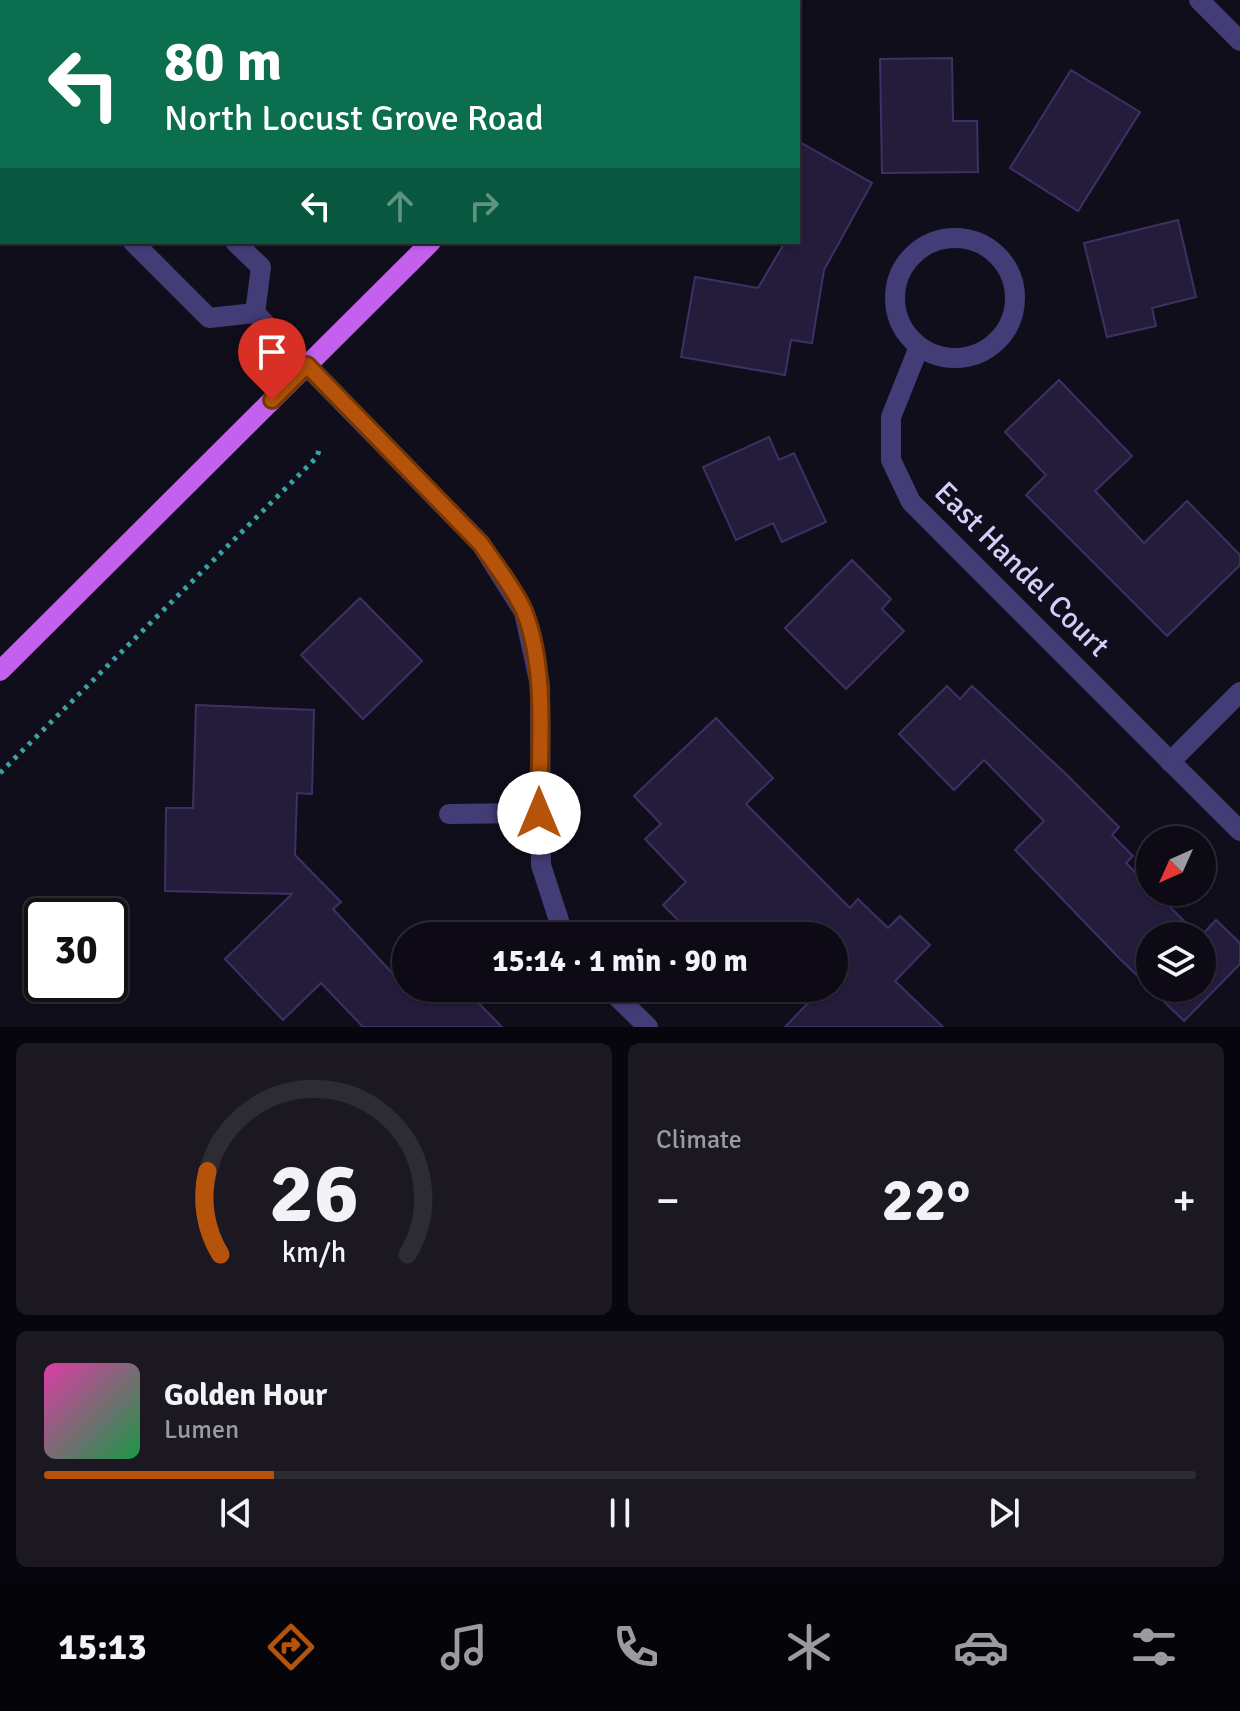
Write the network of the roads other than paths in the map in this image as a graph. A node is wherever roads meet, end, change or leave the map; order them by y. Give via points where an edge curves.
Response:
1 (1199, 0) edge
2 (1240, 41) edge
3 (135, 244) edge
4 (237, 244) edge
5 (429, 244) edge
6 (255, 313) junction
7 (919, 347) junction
8 (307, 365) junction
9 (0, 671) edge
10 (1240, 692) edge
11 (1170, 762) junction
12 (539, 813) junction
13 (449, 814) dead end
14 (1240, 831) edge
15 (559, 922) edge
16 (622, 1002) edge
17 (648, 1027) edge

1 - 2 street
3 - 6 street via 209,318
4 - 6 street via 261,267
5 - 8 main road
6 - 8 street
7 - 7 street via 959,358 986,350 1002,336 1014,313 1015,292 1008,269 995,253 965,238 942,239 907,260 899,275 896,305 906,334
7 - 11 street, East Handel Court via 891,417 891,460 911,502
8 - 9 main road
8 - 12 street via 481,544 524,612 540,685
10 - 11 street
11 - 14 street, East Handel Court
12 - 13 street
12 - 15 street via 541,865
16 - 17 street

